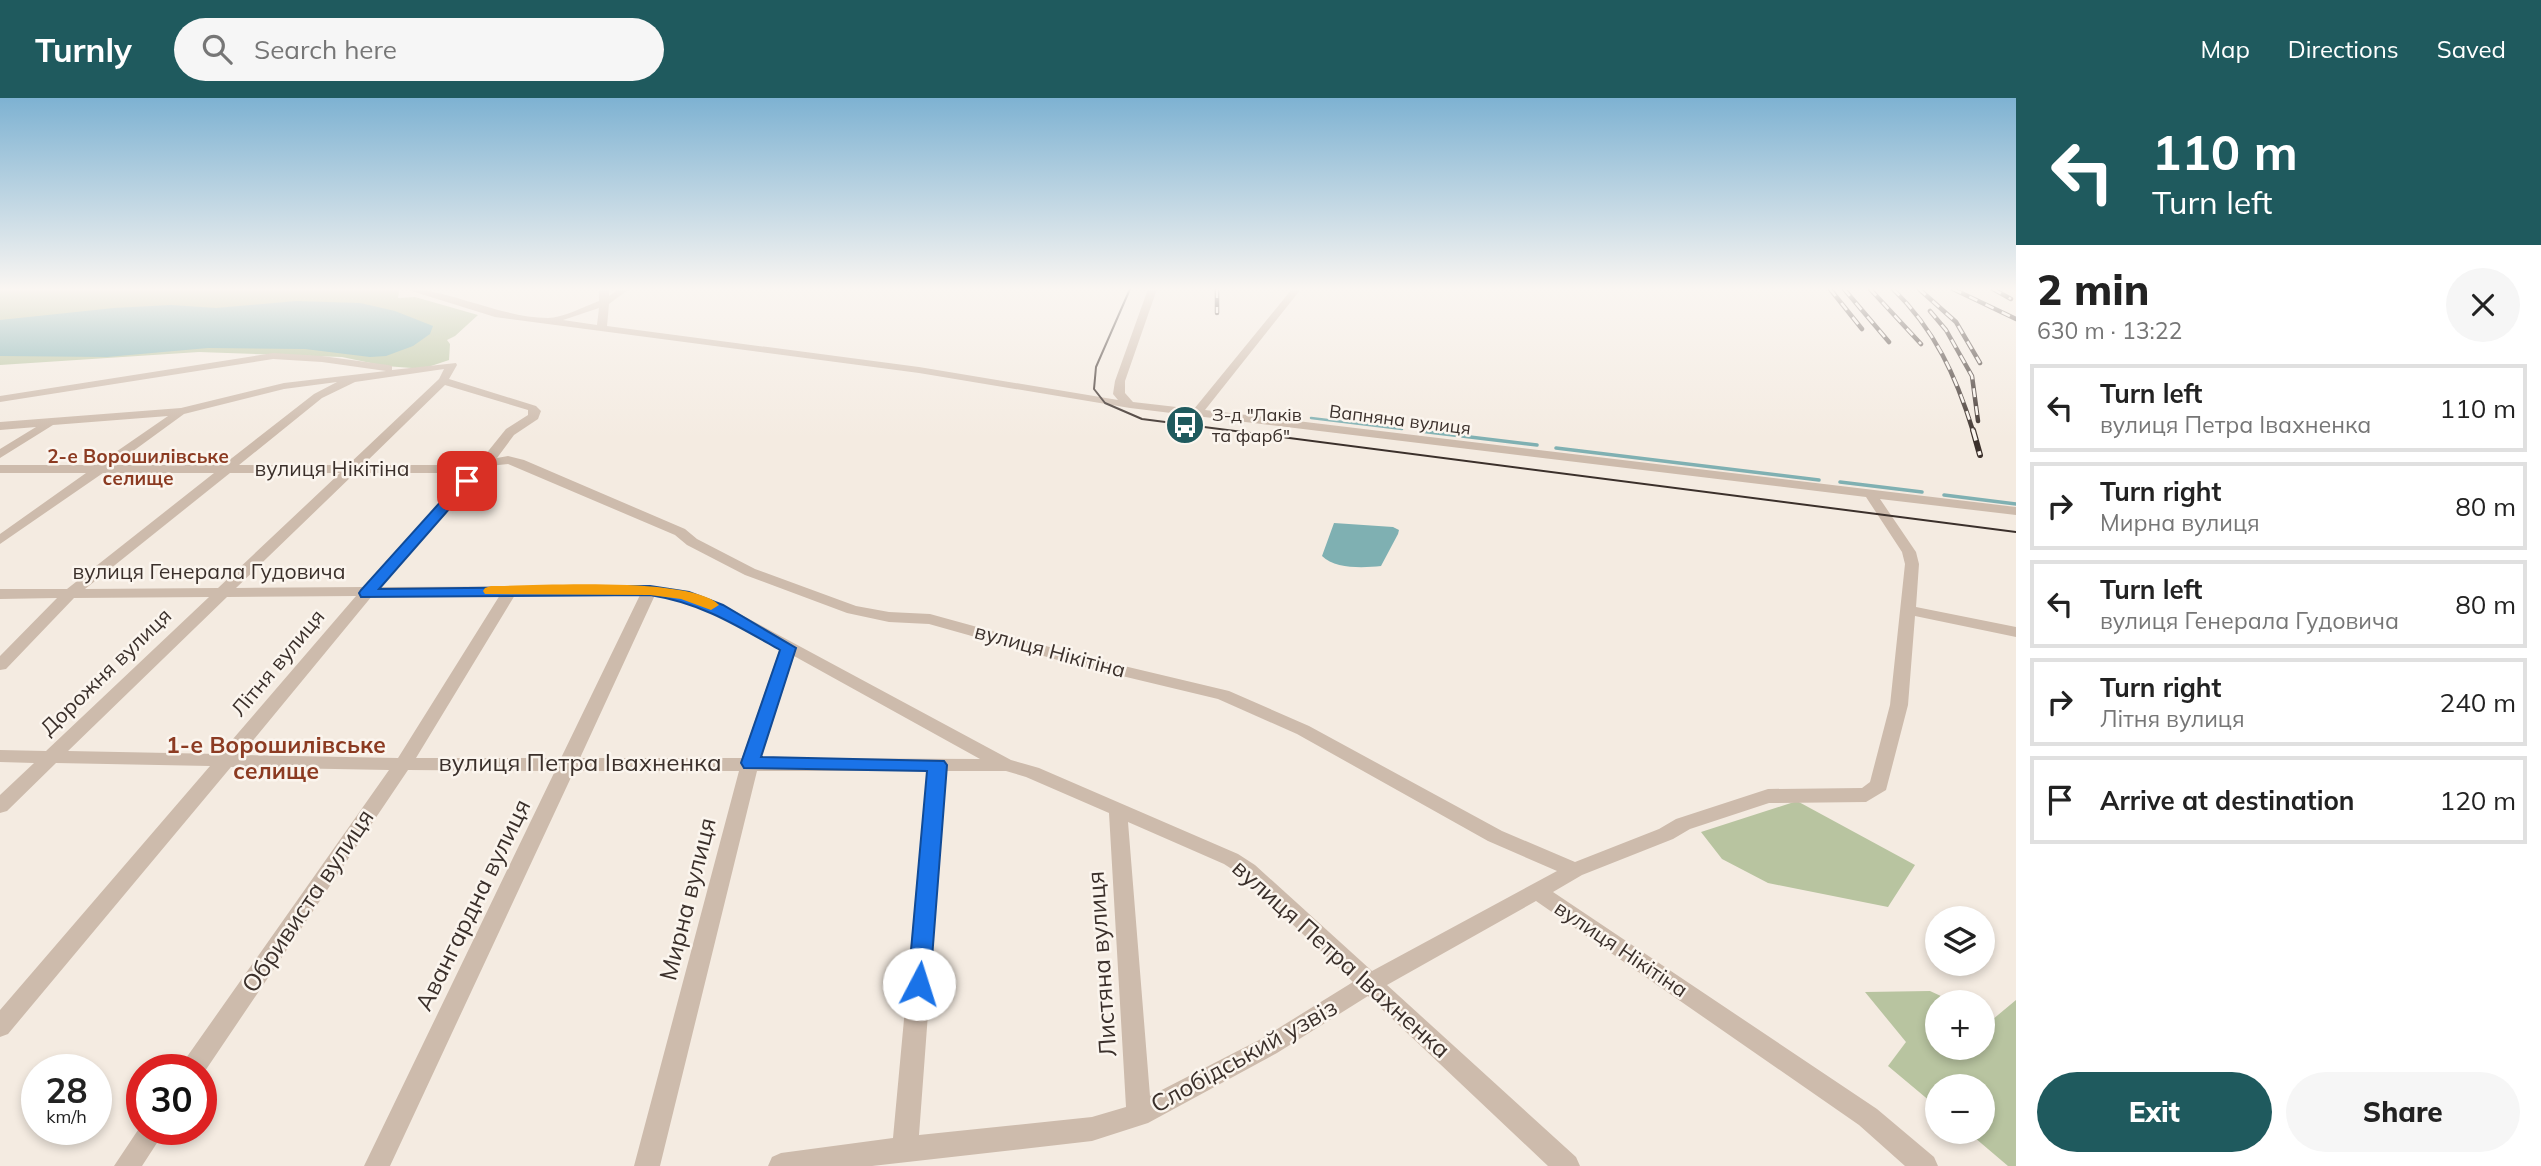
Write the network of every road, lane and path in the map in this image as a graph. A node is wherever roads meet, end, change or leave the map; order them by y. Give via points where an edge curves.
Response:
1 (678, 339) edge
2 (1135, 339) edge
3 (1257, 339) edge
4 (401, 371) junction
5 (447, 374) junction
6 (369, 381) junction
7 (0, 399) edge
8 (1130, 405) junction
9 (181, 411) junction
10 (1196, 414) junction
11 (50, 422) junction
12 (0, 426) edge
13 (0, 454) edge
14 (484, 465) junction
15 (0, 469) edge
16 (224, 469) junction
17 (100, 470) junction
18 (348, 470) junction
19 (1870, 493) junction
20 (2016, 511) edge
21 (0, 540) edge
22 (511, 590) junction
23 (650, 590) junction
24 (71, 593) junction
25 (220, 593) junction
26 (367, 593) junction
27 (0, 594) edge
28 (1907, 610) junction
29 (2016, 632) edge
30 (788, 648) junction
31 (0, 666) edge
32 (0, 756) edge
33 (50, 758) junction
34 (225, 761) junction
35 (570, 763) junction
36 (750, 763) junction
37 (403, 764) junction
38 (937, 765) junction
39 (1006, 765) junction
40 (0, 806) edge
41 (1118, 811) junction
42 (1575, 870) junction
43 (1538, 892) junction
44 (1370, 983) junction
45 (0, 1027) edge
46 (203, 1054) edge
47 (1139, 1115) junction
48 (142, 1145) edge
49 (905, 1149) junction
50 (127, 1166) edge
51 (377, 1166) edge
52 (647, 1166) edge
53 (781, 1166) edge
54 (1567, 1166) edge
55 (1925, 1166) edge

1 - 8 street, Вапняна вулиця via 919,370
2 - 8 street via 1120,381 1119,394
3 - 10 street
4 - 5 street
4 - 6 street
4 - 7 street via 273,356
5 - 6 street, Літня вулиця
5 - 14 street, Літня вулиця via 535,411 534,417 510,432
5 - 18 street, Дорожня вулиця
6 - 9 street via 284,386
6 - 16 street via 352,379 318,396
8 - 10 street, Вапняна вулиця
9 - 11 street
9 - 17 street
10 - 19 street, Вапняна вулиця
11 - 12 street
11 - 13 street
14 - 18 street, вулиця Нікітіна
14 - 26 street, Літня вулиця
14 - 42 street, вулиця Нікітіна via 508,460 520,463 680,532 750,572 852,610 930,619 1223,695 1303,730 1495,836
15 - 17 street, вулиця Нікітіна
16 - 17 street, вулиця Нікітіна
16 - 18 street, вулиця Нікітіна
16 - 24 street
17 - 21 street
18 - 25 street, Дорожня вулиця
19 - 20 street, Вапняна вулиця
19 - 28 street via 1909,552
22 - 23 street, вулиця Генерала Гудовича
22 - 26 street, вулиця Генерала Гудовича
22 - 37 street, Обривиста вулиця
23 - 30 street, вулиця Генерала Гудовича via 702,601
23 - 35 street, Авангардна вулиця
24 - 25 street, вулиця Генерала Гудовича
24 - 27 street, вулиця Генерала Гудовича
24 - 31 street
25 - 26 street, вулиця Генерала Гудовича
25 - 33 street, Дорожня вулиця
26 - 34 street, Літня вулиця
28 - 29 street
28 - 42 street via 1899,705 1879,785 1866,795 1768,796 1684,824
30 - 36 street, Мирна вулиця
30 - 39 street, вулиця Генерала Гудовича
32 - 33 street, вулиця Петра Івахненка
33 - 34 street, вулиця Петра Івахненка
33 - 40 street, Дорожня вулиця
34 - 37 street, вулиця Петра Івахненка
34 - 45 street, Літня вулиця
35 - 36 street, вулиця Петра Івахненка
35 - 37 street, вулиця Петра Івахненка
35 - 51 street, Авангардна вулиця
36 - 38 street, вулиця Петра Івахненка
36 - 52 street, Мирна вулиця
37 - 46 street, Обривиста вулиця
38 - 39 street, вулиця Петра Івахненка
38 - 49 street
39 - 41 street, вулиця Петра Івахненка
41 - 44 street, вулиця Петра Івахненка via 1248,870
41 - 47 street, Листяна вулиця
42 - 43 street, вулиця Нікітіна
43 - 44 street, Слобідський узвіз
43 - 55 street, вулиця Нікітіна via 1868,1117
44 - 47 street, Слобідський узвіз via 1269,1046
44 - 54 street, вулиця Петра Івахненка
47 - 49 street, Слобідський узвіз via 1092,1129
48 - 50 street
49 - 53 street, Слобідський узвіз

